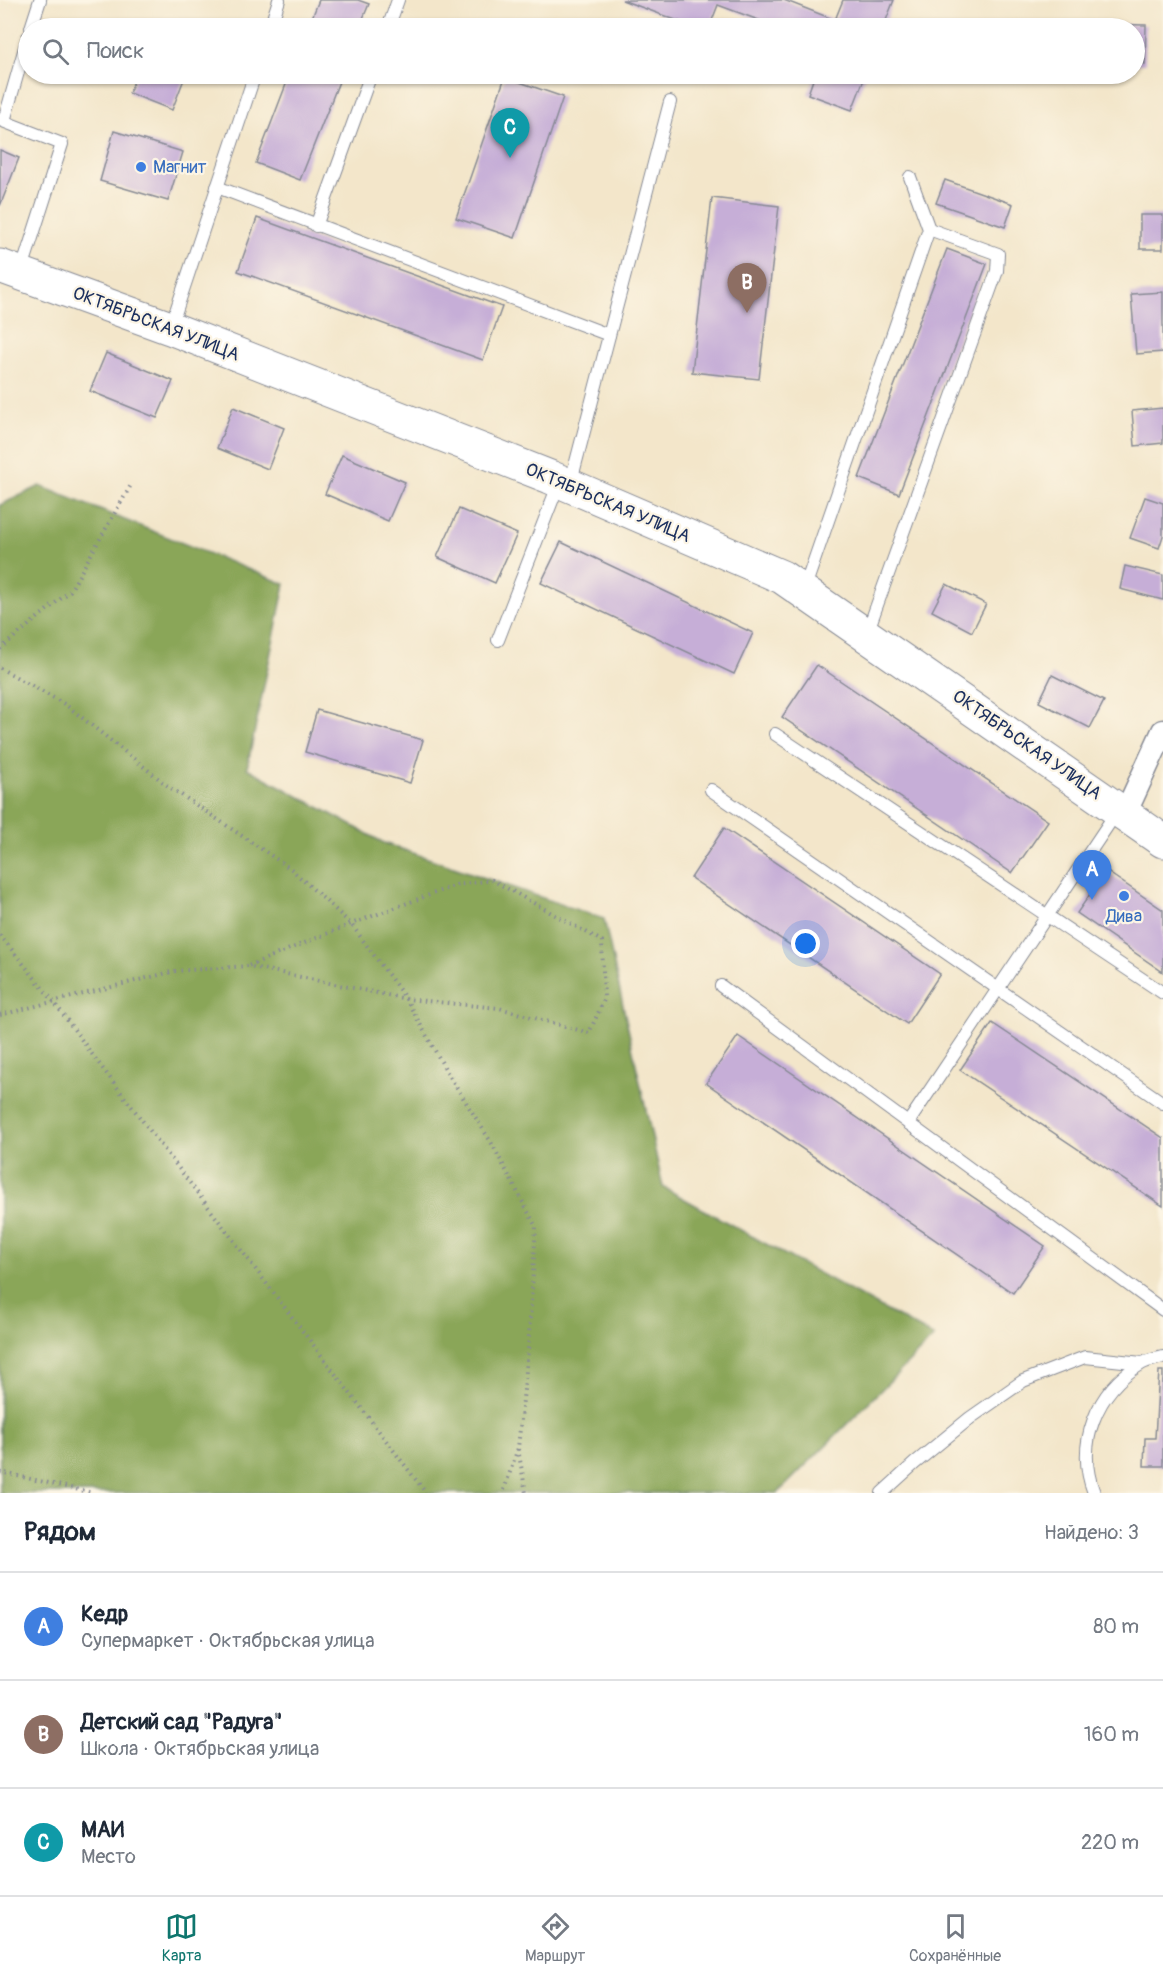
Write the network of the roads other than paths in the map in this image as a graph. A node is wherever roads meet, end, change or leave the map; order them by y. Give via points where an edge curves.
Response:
1 (40, 0) edge
2 (279, 0) edge
3 (398, 0) edge
4 (34, 18) edge
5 (273, 18) edge
6 (392, 18) edge
7 (18, 70) edge
8 (252, 84) edge
9 (367, 84) edge
10 (670, 102) dead end
11 (2, 120) edge
12 (910, 177) dead end
13 (218, 187) junction
14 (316, 226) junction
15 (930, 229) junction
16 (10, 270) edge
17 (170, 328) junction
18 (609, 335) junction
19 (565, 484) junction
20 (804, 591) junction
21 (867, 634) junction
22 (498, 640) dead end
23 (1163, 731) edge
24 (775, 734) dead end
25 (711, 790) dead end
26 (1122, 812) junction
27 (1163, 841) edge
28 (1047, 916) junction
29 (721, 986) dead end
30 (997, 989) junction
31 (1163, 993) edge
32 (1163, 1103) edge
33 (908, 1123) junction
34 (1163, 1310) edge
35 (1163, 1357) edge
36 (1142, 1363) junction
37 (882, 1493) edge
38 (1094, 1493) edge

1 - 4 lane
2 - 5 lane
3 - 6 lane
7 - 11 lane
8 - 13 lane
9 - 14 lane
10 - 18 lane
11 - 16 lane via 63,144
12 - 15 lane
13 - 14 lane
13 - 17 lane
14 - 18 lane
15 - 20 lane
15 - 21 lane via 998,254 997,271
16 - 17 street, ОКТЯБРЬСКАЯ УЛИЦА
17 - 19 street, ОКТЯБРЬСКАЯ УЛИЦА
18 - 19 lane
19 - 20 street, ОКТЯБРЬСКАЯ УЛИЦА via 782,577
19 - 22 lane
20 - 21 street, ОКТЯБРЬСКАЯ УЛИЦА
21 - 26 street, ОКТЯБРЬСКАЯ УЛИЦА
23 - 26 street
24 - 28 lane
25 - 30 lane
26 - 27 street, ОКТЯБРЬСКАЯ УЛИЦА
26 - 28 lane
28 - 30 lane
28 - 31 lane
29 - 33 lane
30 - 32 lane
30 - 33 lane
33 - 34 lane
35 - 36 lane
36 - 37 lane via 1085,1356 1023,1381 970,1418
36 - 38 lane via 1115,1383 1096,1411 1086,1443 1088,1477

